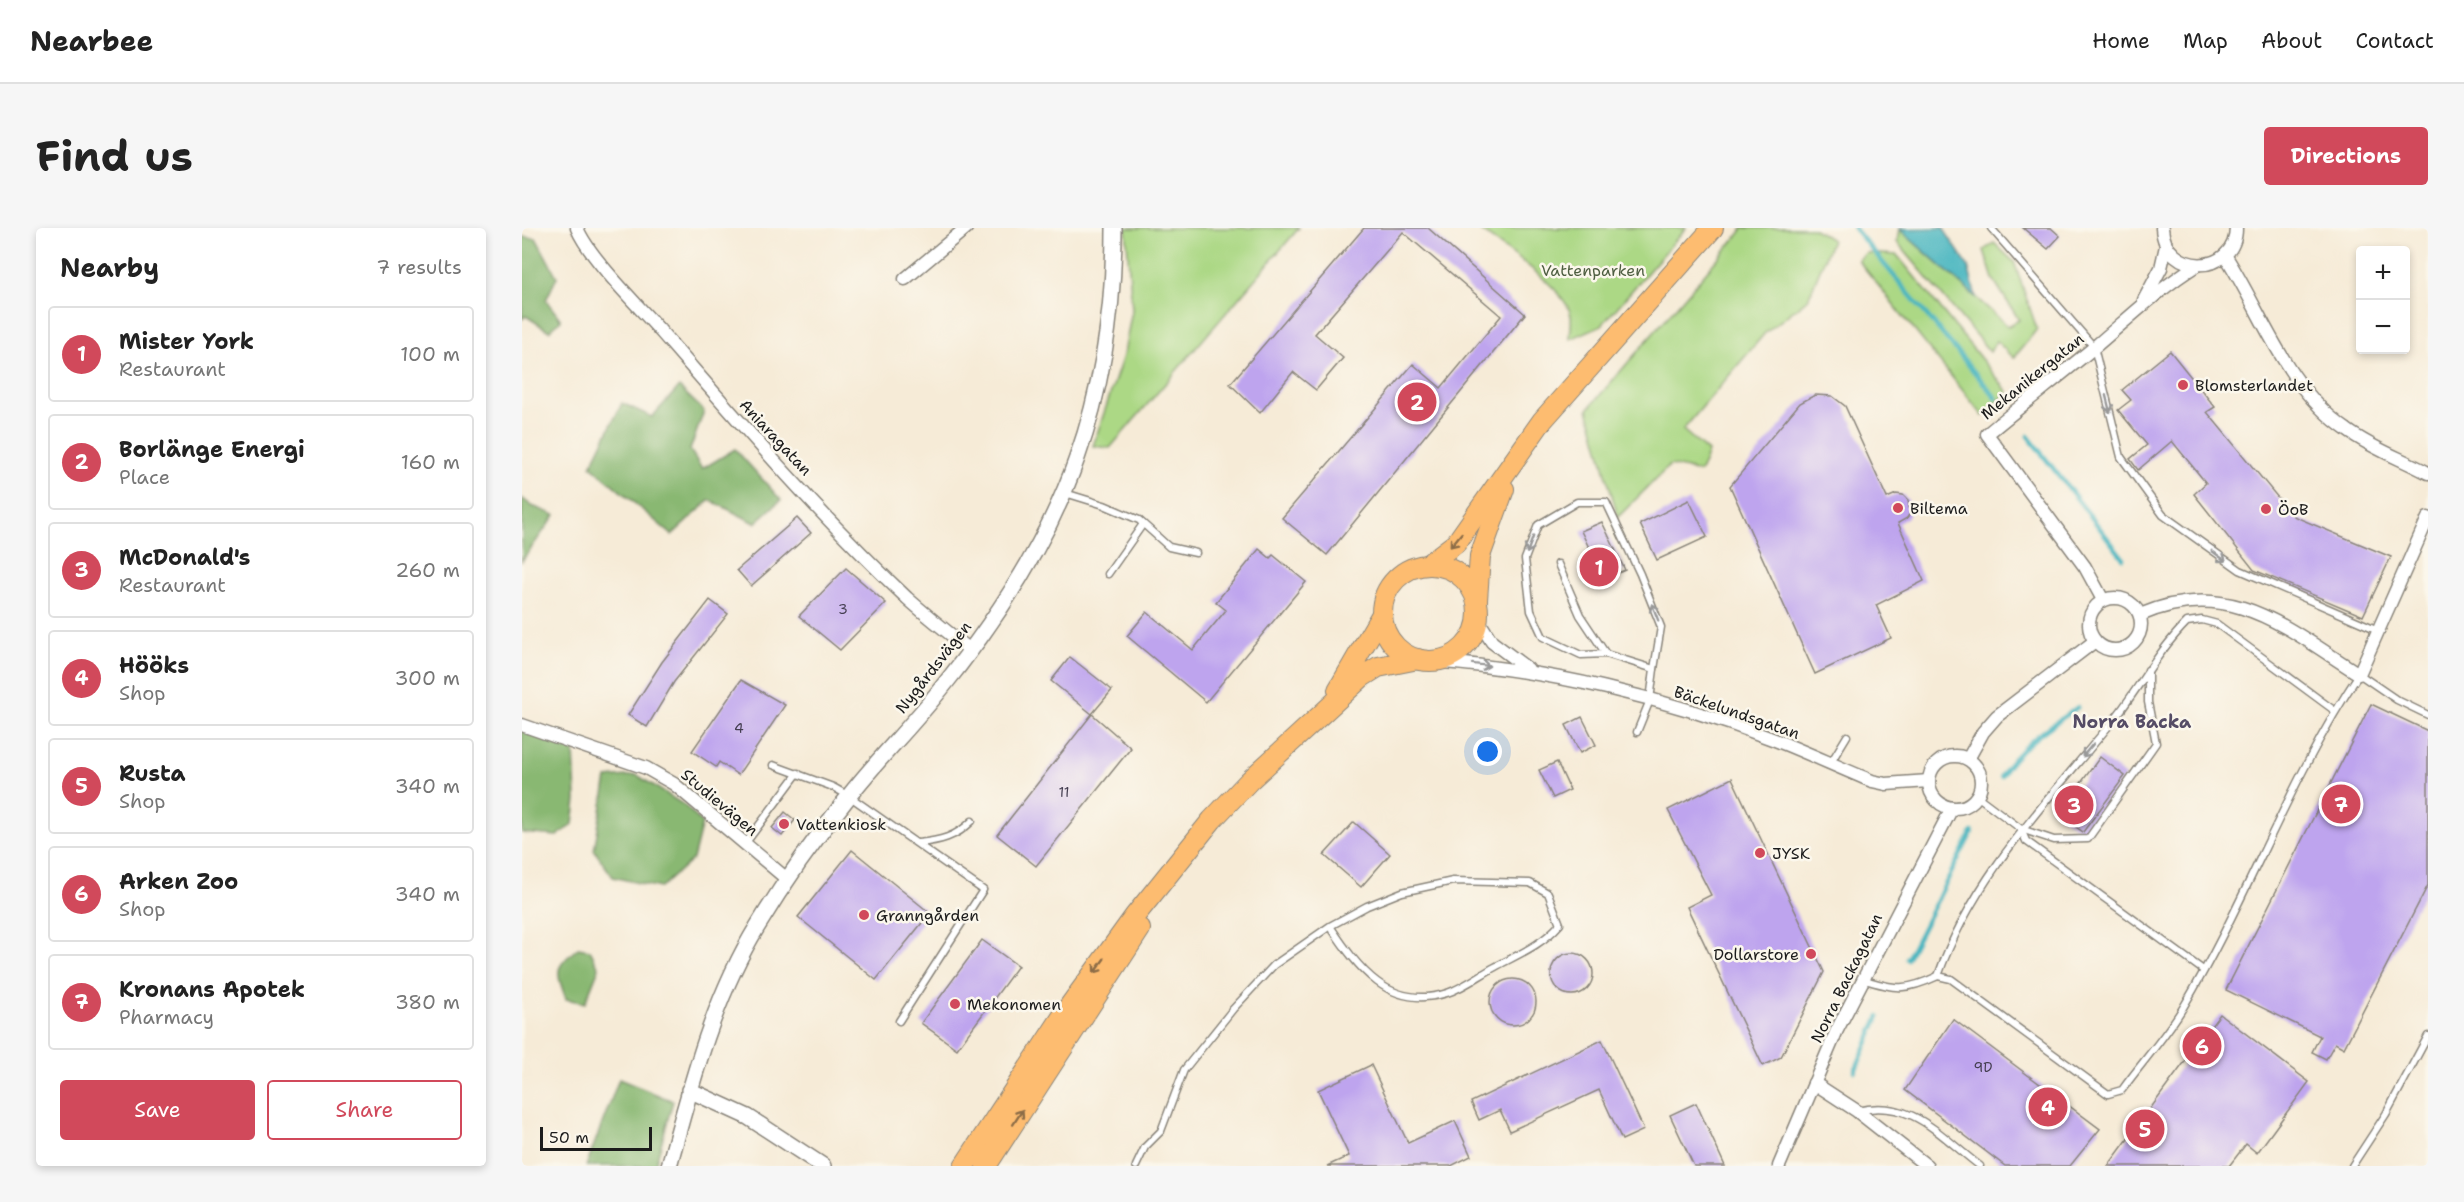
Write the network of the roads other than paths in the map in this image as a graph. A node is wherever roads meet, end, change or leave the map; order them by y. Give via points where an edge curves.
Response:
1 (577, 228) edge
2 (966, 228) edge
3 (1114, 228) edge
4 (1713, 228) edge
5 (1991, 228) edge
6 (2162, 228) edge
7 (2236, 228) edge
8 (2166, 246) junction
9 (2224, 255) junction
10 (2197, 266) junction
11 (905, 279) dead end
12 (2142, 304) junction
13 (2094, 347) junction
14 (1516, 459) junction
15 (2428, 472) edge
16 (1062, 493) junction
17 (2428, 518) edge
18 (1143, 524) junction
19 (1196, 553) dead end
20 (1558, 564) dead end
21 (1427, 565) junction
22 (1108, 574) dead end
23 (1476, 600) junction
24 (2103, 600) junction
25 (1382, 614) junction
26 (2140, 615) junction
27 (1478, 620) junction
28 (2380, 630) junction
29 (2095, 641) junction
30 (970, 650) junction
31 (1606, 654) junction
32 (1424, 660) junction
33 (1654, 669) junction
34 (2148, 669) junction
35 (1532, 671) junction
36 (2359, 674) junction
37 (1650, 700) junction
38 (1325, 710) junction
39 (2335, 711) junction
40 (2428, 715) edge
41 (522, 725) edge
42 (1637, 732) dead end
43 (1847, 736) dead end
44 (1968, 759) junction
45 (1830, 764) junction
46 (773, 765) dead end
47 (798, 773) junction
48 (1929, 781) junction
49 (849, 796) junction
50 (1977, 796) junction
51 (1952, 808) junction
52 (1212, 820) junction
53 (972, 821) dead end
54 (2021, 829) junction
55 (917, 843) junction
56 (745, 844) junction
57 (788, 880) junction
58 (1330, 926) junction
59 (2203, 970) junction
60 (1938, 976) junction
61 (1862, 980) junction
62 (898, 1020) dead end
63 (2428, 1036) edge
64 (1814, 1083) junction
65 (689, 1090) junction
66 (1857, 1111) junction
67 (669, 1166) edge
68 (823, 1166) edge
69 (964, 1166) edge
70 (986, 1166) edge
71 (1136, 1166) edge
72 (1779, 1166) edge
73 (1927, 1166) edge
74 (1980, 1166) edge
75 (2352, 1166) edge

1 - 30 street, Aniaragatan via 639,307 863,555 908,599
2 - 11 street
3 - 16 street, Nygårdsvägen via 1110,314 1101,365 1077,458
4 - 14 highway via 1542,422
5 - 13 lane
6 - 8 street
7 - 9 street via 2232,246
8 - 10 street via 2174,256
8 - 12 street, Mekanikergatan via 2161,268
9 - 10 street, Mekanikergatan
9 - 15 street via 2300,386 2347,430
10 - 12 street, Mekanikergatan
12 - 13 street, Mekanikergatan
13 - 24 street, Mekanikergatan via 1987,435 2085,567
13 -> 28 lane via 2121,457 2163,515 2240,570
14 -> 21 highway via 1455,543
14 - 23 highway via 1480,556
16 - 18 lane via 1104,505
16 - 30 street, Nygårdsvägen via 1034,552
17 - 28 street
18 - 19 lane via 1169,547
18 - 22 lane
20 - 31 lane via 1580,615
21 - 23 highway via 1458,573
21 - 25 highway via 1409,570 1395,580 1385,596
23 - 27 highway
24 - 26 street via 2120,598
24 - 29 street via 2091,611 2089,619
25 - 32 highway via 1392,642 1408,655
25 - 38 highway
26 - 29 street via 2140,632 2128,646 2111,650
26 - 36 street via 2167,603 2196,600 2232,605 2261,613
27 - 32 highway via 1466,644 1450,656
27 - 35 street, Bäckelundsgatan via 1503,652
28 - 36 street
29 - 44 street via 1997,716
30 - 49 street, Nygårdsvägen
31 - 33 lane
33 -> 31 lane via 1660,627 1640,574 1606,502 1577,502 1538,525 1525,559 1531,611 1543,637 1581,655
32 -> 35 street, Bäckelundsgatan
32 - 38 highway via 1378,667
33 - 37 lane
34 - 39 lane via 2187,622 2202,620 2217,624
34 -> 54 lane via 2117,715
34 - 54 lane via 2148,702 2156,743 2088,839 2054,840
35 - 37 street, Bäckelundsgatan
36 - 39 lane
36 - 40 lane
37 - 42 lane
37 - 45 street, Bäckelundsgatan via 1775,740
38 - 52 highway
39 - 59 lane
41 - 56 street, Studievägen via 646,768 674,784
43 - 45 lane
44 - 48 street via 1942,759 1935,764
44 - 50 street via 1975,764 1982,780
45 - 48 street, Bäckelundsgatan via 1886,784
46 - 47 lane
47 - 49 lane
47 - 56 lane
48 - 51 street via 1937,802
49 - 55 lane
49 - 57 street, Nygårdsvägen
50 - 51 street via 1966,806
50 - 54 lane
51 - 61 street, Norra Backagatan
52 -> 69 highway via 1068,1008
70 -> 52 highway
53 - 55 lane via 940,842
54 - 59 lane via 2026,841
54 - 60 lane via 1973,903
55 - 62 lane via 983,890
56 - 57 street, Studievägen
57 - 65 street, Nygårdsvägen via 755,929 723,996
58 - 58 lane via 1367,976 1412,997 1447,993 1547,939 1560,924 1548,893 1530,883 1487,880 1453,881 1402,892
58 - 71 lane via 1274,965 1233,1009 1184,1070 1161,1131 1145,1147
59 - 60 lane via 2184,1006 2122,1090 2108,1094 1966,989
60 - 61 lane via 1902,990
61 - 64 street, Norra Backagatan
63 - 75 lane via 2386,1114
64 - 66 street
64 - 72 street, Norra Backagatan
65 - 67 street, Nygårdsvägen
65 - 68 street via 748,1117
66 - 73 street
66 - 74 lane via 1886,1106 1911,1114

